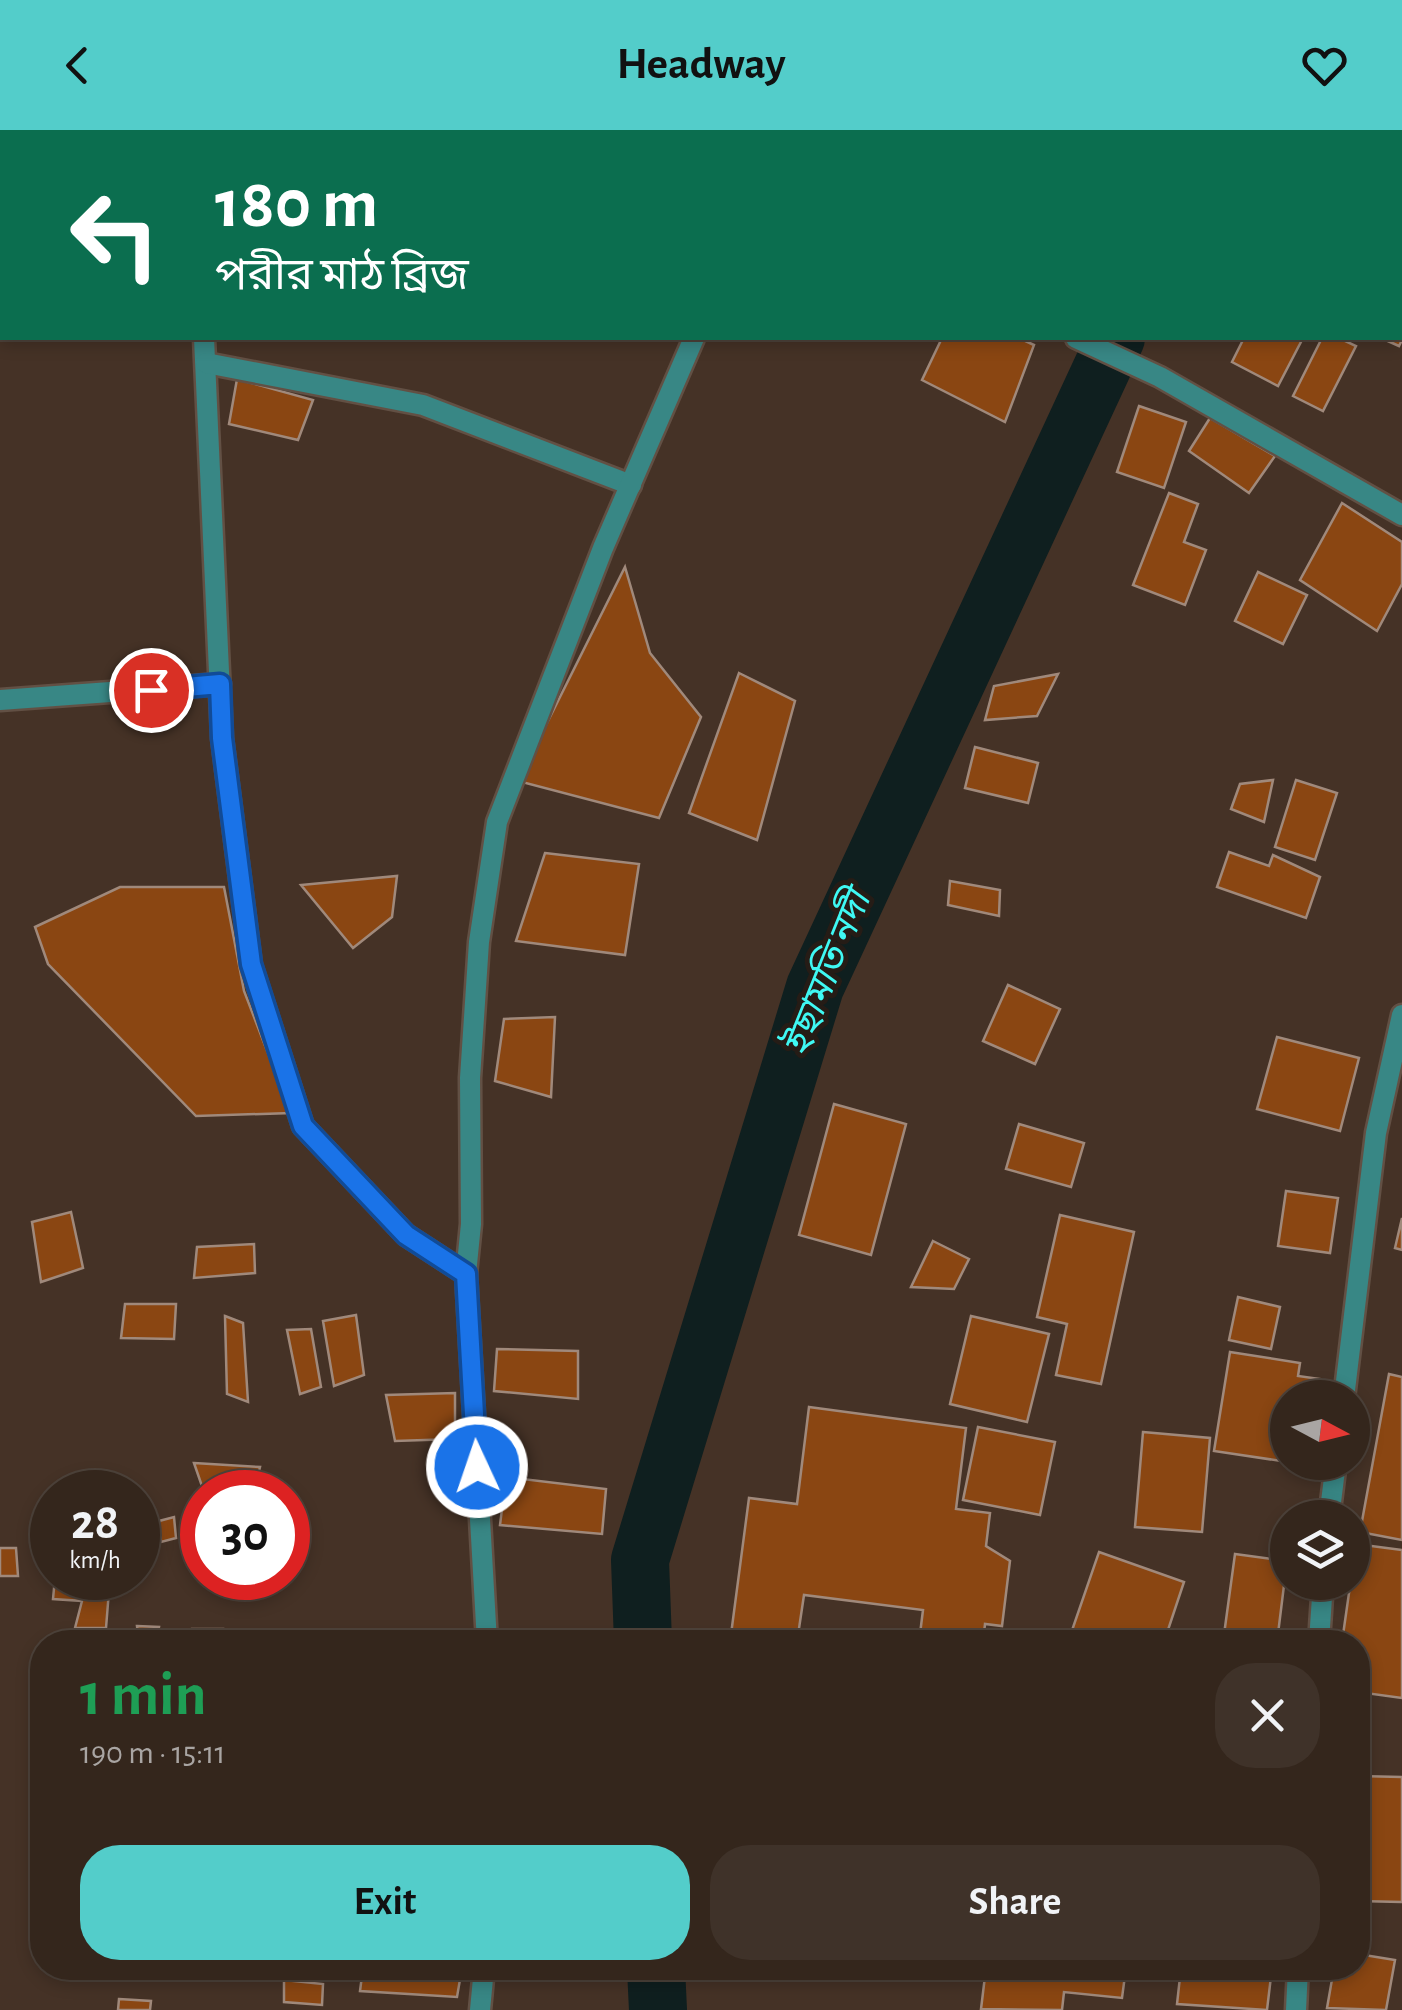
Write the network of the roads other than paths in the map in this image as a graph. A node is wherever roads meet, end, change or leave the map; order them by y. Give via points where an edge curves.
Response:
1 (204, 340) edge
2 (693, 340) edge
3 (1080, 340) edge
4 (206, 363) junction
5 (630, 485) junction
6 (1402, 515) edge
7 (220, 684) junction
8 (0, 700) edge
9 (1402, 1015) edge
10 (466, 1274) junction
11 (1346, 1380) edge
12 (1321, 1600) edge
13 (486, 1630) edge
14 (1320, 1630) edge
15 (483, 1980) edge
16 (1297, 1980) edge
17 (480, 2010) edge
18 (1296, 2010) edge

1 - 4 street
2 - 5 street
3 - 6 street
4 - 5 street via 423,405
4 - 7 street
5 - 10 street via 498,822 470,1078
7 - 8 street
7 - 10 street via 251,964 303,1126 406,1235
9 - 11 street via 1376,1133
10 - 13 street
12 - 14 street
15 - 17 street
16 - 18 street

